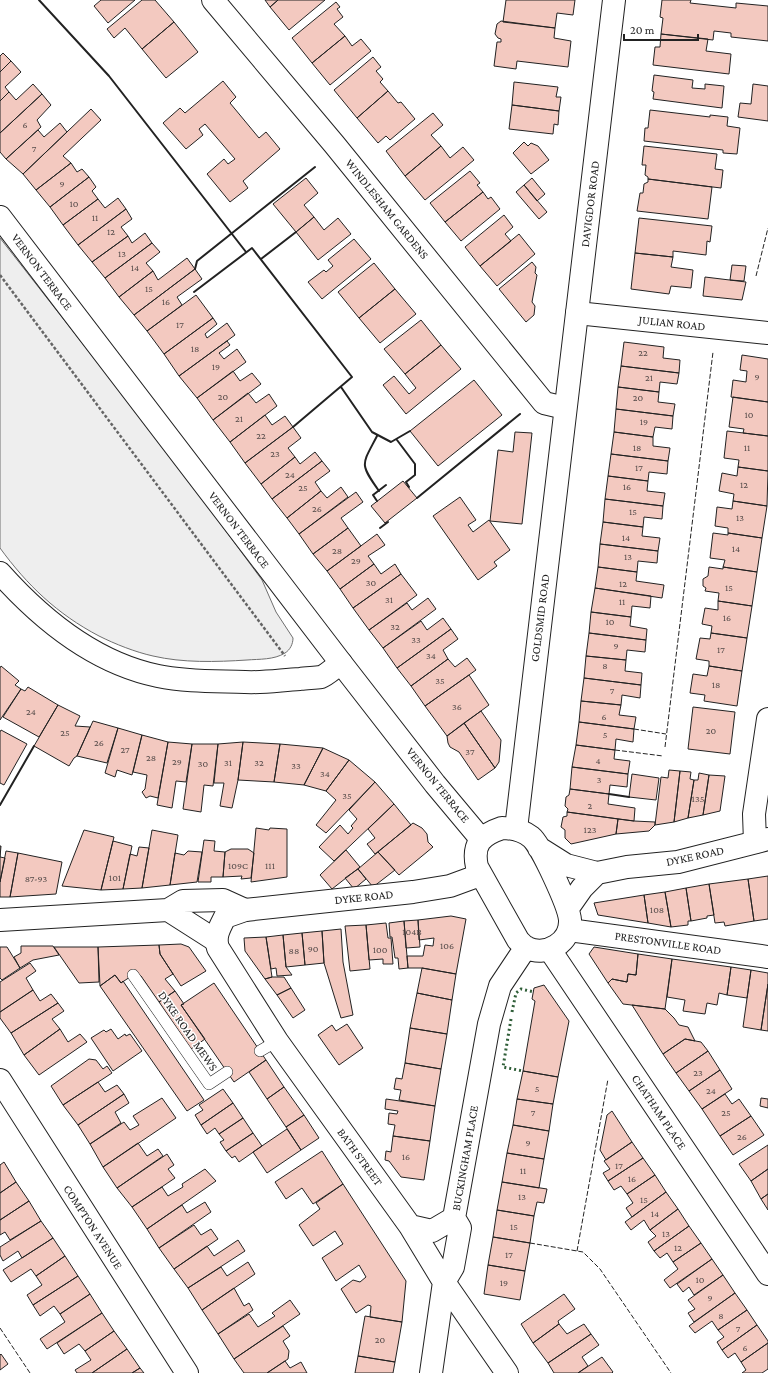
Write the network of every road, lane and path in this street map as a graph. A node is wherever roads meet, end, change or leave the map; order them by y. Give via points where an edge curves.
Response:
1 (213, 0) edge
2 (614, 0) edge
3 (0, 217) edge
4 (0, 275) edge
5 (577, 313) junction
6 (768, 333) edge
7 (565, 408) junction
8 (0, 573) edge
9 (341, 663) junction
10 (301, 678) junction
11 (768, 719) edge
12 (516, 829) junction
13 (481, 839) junction
14 (761, 840) edge
15 (539, 848) junction
16 (597, 873) junction
17 (480, 875) junction
18 (568, 908) junction
19 (168, 910) junction
20 (245, 910) junction
21 (0, 920) edge
22 (569, 930) junction
23 (215, 940) junction
24 (526, 948) junction
25 (550, 950) junction
26 (768, 957) edge
27 (133, 975) dead end
28 (227, 1072) dead end
29 (0, 1080) edge
30 (454, 1218) junction
31 (410, 1226) junction
32 (768, 1274) edge
33 (444, 1282) junction
34 (187, 1373) edge
35 (431, 1373) edge
36 (507, 1373) edge

1 - 7 main road, WINDLESHAM GARDENS via 334,144 544,403
2 - 5 main road, DAVIGDOR ROAD
3 - 9 main road, VERNON TERRACE
4 - 10 path
5 - 6 main road, JULIAN ROAD
5 - 7 main road, DAVIGDOR ROAD
7 - 12 main road, GOLDSMID ROAD
8 - 10 main road via 19,595 62,631 104,657 137,670 158,676 191,680 263,682
9 - 10 main road via 322,677
9 - 13 main road, VERNON TERRACE
11 - 14 main road via 754,814
12 - 13 main road via 502,828 488,833
12 - 15 main road, DYKE ROAD via 531,837
13 - 17 main road via 475,854
14 - 16 main road, DYKE ROAD via 678,862
15 - 16 main road, DYKE ROAD via 566,865
15 - 18 main road, DYKE ROAD
16 - 18 main road
17 - 20 main road, DYKE ROAD via 450,886
17 - 24 main road via 518,940
18 - 22 main road, DYKE ROAD
19 - 20 main road via 183,901 223,900
19 - 21 main road
19 - 23 main road
20 - 23 main road, DYKE ROAD via 225,917
22 - 25 main road via 566,937
22 - 26 main road, PRESTONVILLE ROAD
23 - 31 main road, BATH STREET via 269,1046
24 - 25 main road
24 - 30 main road, BUCKINGHAM PLACE via 500,986 490,1024
25 - 32 main road, CHATHAM PLACE
27 - 28 lane, DYKE ROAD MEWS via 209,1084
29 - 34 main road, COMPTON AVENUE
30 - 31 main road via 432,1231
30 - 33 main road, BUCKINGHAM PLACE via 460,1228 453,1267
31 - 33 main road, BATH STREET
33 - 35 main road, BUCKINGHAM PLACE
33 - 36 main road, BATH STREET

